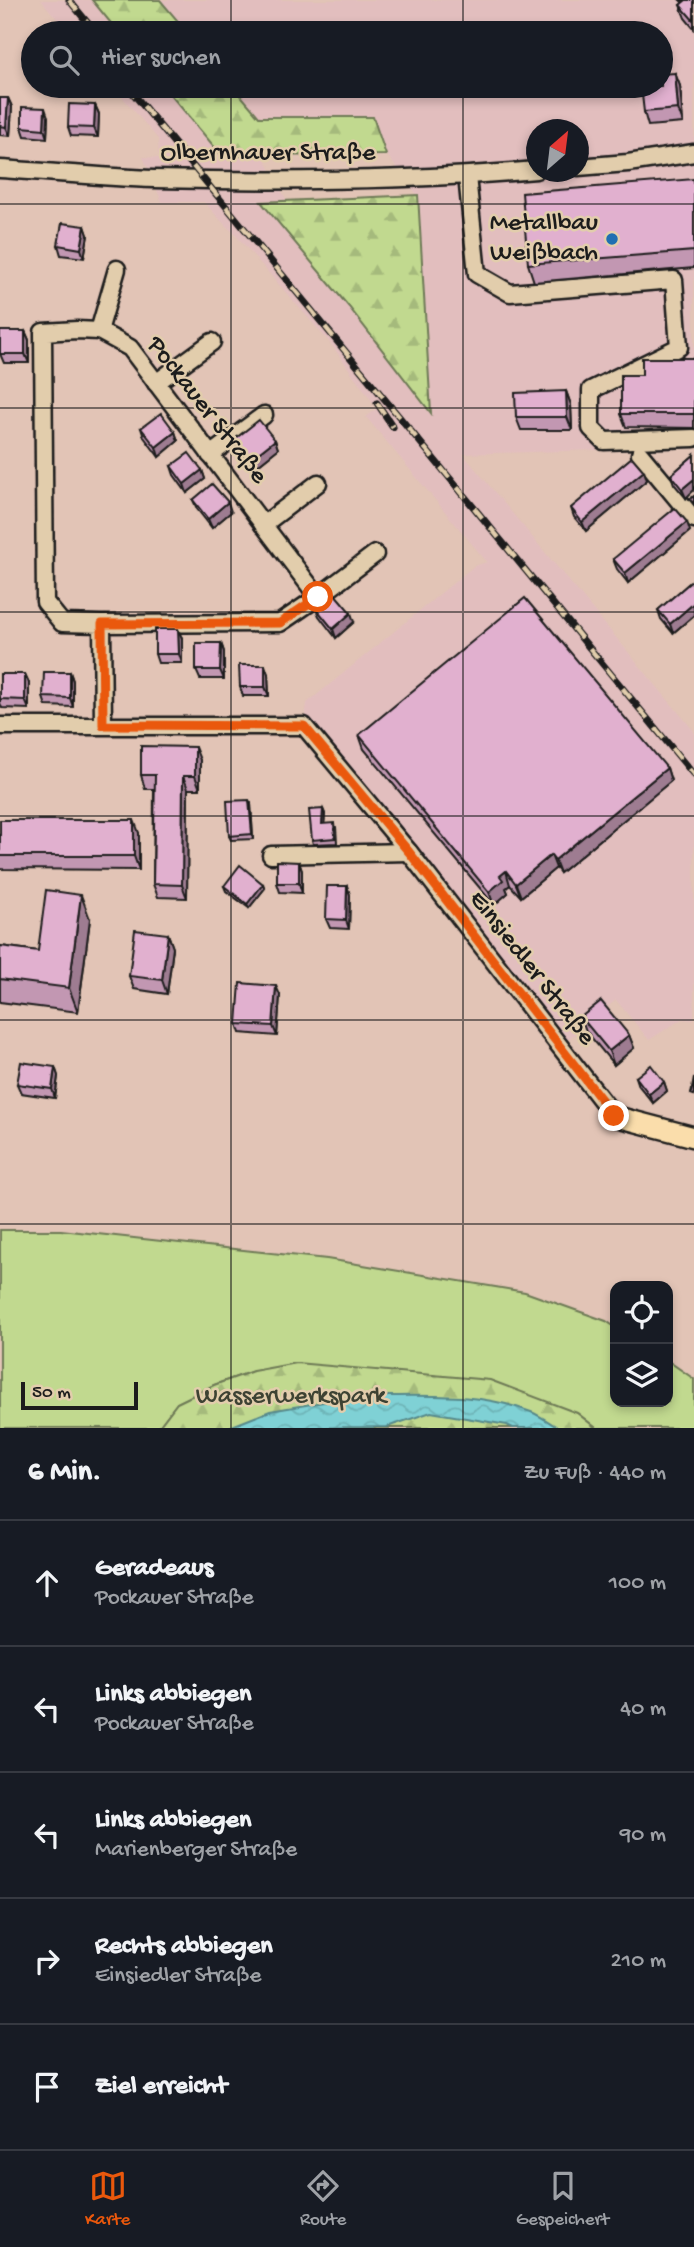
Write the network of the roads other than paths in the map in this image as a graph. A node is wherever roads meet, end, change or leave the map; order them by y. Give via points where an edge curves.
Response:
1 (694, 153) edge
2 (589, 166) edge
3 (0, 169) edge
4 (526, 171) edge
5 (467, 176) junction
6 (117, 269) dead end
7 (99, 331) junction
8 (212, 342) dead end
9 (156, 383) junction
10 (264, 415) dead end
11 (694, 438) edge
12 (640, 454) dead end
13 (210, 455) junction
14 (318, 483) dead end
15 (694, 519) edge
16 (263, 525) junction
17 (375, 554) dead end
18 (318, 597) junction
19 (102, 624) junction
20 (103, 725) junction
21 (0, 726) edge
22 (409, 852) junction
23 (271, 855) dead end
24 (614, 1116) joint
25 (694, 1137) edge

1 - 2 street
3 - 5 street, Olbernhauer Straße via 152,179
4 - 5 street, Olbernhauer Straße
5 - 11 street via 477,274 510,293 674,280 679,347 591,390 591,428 604,441
6 - 7 street
7 - 9 street, Pockauer Straße via 130,348
7 - 19 street, Pockauer Straße via 43,332 45,602 62,623
8 - 9 street
9 - 13 street, Pockauer Straße
10 - 13 street
12 - 15 street
13 - 16 street, Pockauer Straße
14 - 16 street
16 - 18 street, Pockauer Straße
17 - 18 street
18 - 19 street, Pockauer Straße via 280,623
19 - 20 street
20 - 21 street
20 - 22 street, Einsiedler Straße via 304,726
22 - 23 street
22 - 24 street, Einsiedler Straße
24 - 25 main road

